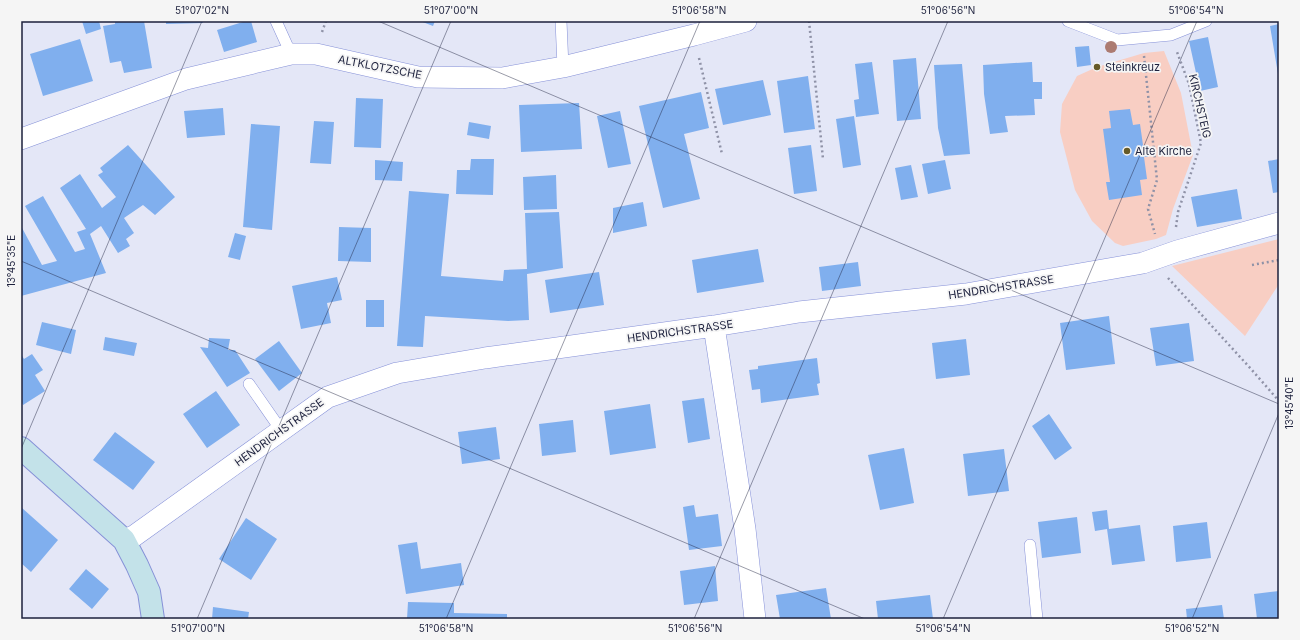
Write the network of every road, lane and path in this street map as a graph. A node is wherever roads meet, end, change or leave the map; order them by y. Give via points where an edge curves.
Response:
1 (276, 21) edge
2 (562, 21) edge
3 (746, 21) edge
4 (809, 21) edge
5 (1068, 21) edge
6 (1206, 21) edge
7 (1170, 34) junction
8 (694, 35) junction
9 (1142, 38) junction
10 (291, 54) junction
11 (563, 67) junction
12 (21, 138) edge
13 (722, 154) dead end
14 (823, 158) dead end
15 (1279, 223) edge
16 (1156, 239) dead end
17 (1177, 251) junction
18 (1152, 260) junction
19 (1279, 260) edge
20 (1252, 265) dead end
21 (714, 326) junction
22 (249, 384) dead end
23 (1279, 401) edge
24 (281, 430) junction
25 (21, 448) edge
26 (124, 540) junction
27 (1030, 545) dead end
28 (153, 619) edge
29 (755, 619) edge
30 (1037, 619) edge

1 - 10 lane
2 - 11 lane
3 - 8 street, ALTKLOTZSCHE
4 - 14 path
5 - 9 lane via 1117,40
6 - 7 lane
7 - 9 lane
7 - 17 path, KIRCHSTEIG via 1189,84 1201,143 1178,212 1175,234
8 - 11 street, ALTKLOTZSCHE
8 - 13 path
9 - 16 path via 1157,180 1148,209
10 - 11 street, ALTKLOTZSCHE via 316,54 418,77 502,78
10 - 12 street, ALTKLOTZSCHE via 186,79
15 - 17 street, HENDRICHSTRASSE
17 - 18 street, HENDRICHSTRASSE
18 - 21 street, HENDRICHSTRASSE via 966,294 799,312
18 - 23 path
19 - 20 path
21 - 24 street, HENDRICHSTRASSE via 397,373 328,397
21 - 29 street via 745,529
22 - 24 lane
24 - 26 street, HENDRICHSTRASSE via 134,536
25 - 26 street
26 - 28 street via 149,592
27 - 30 lane

